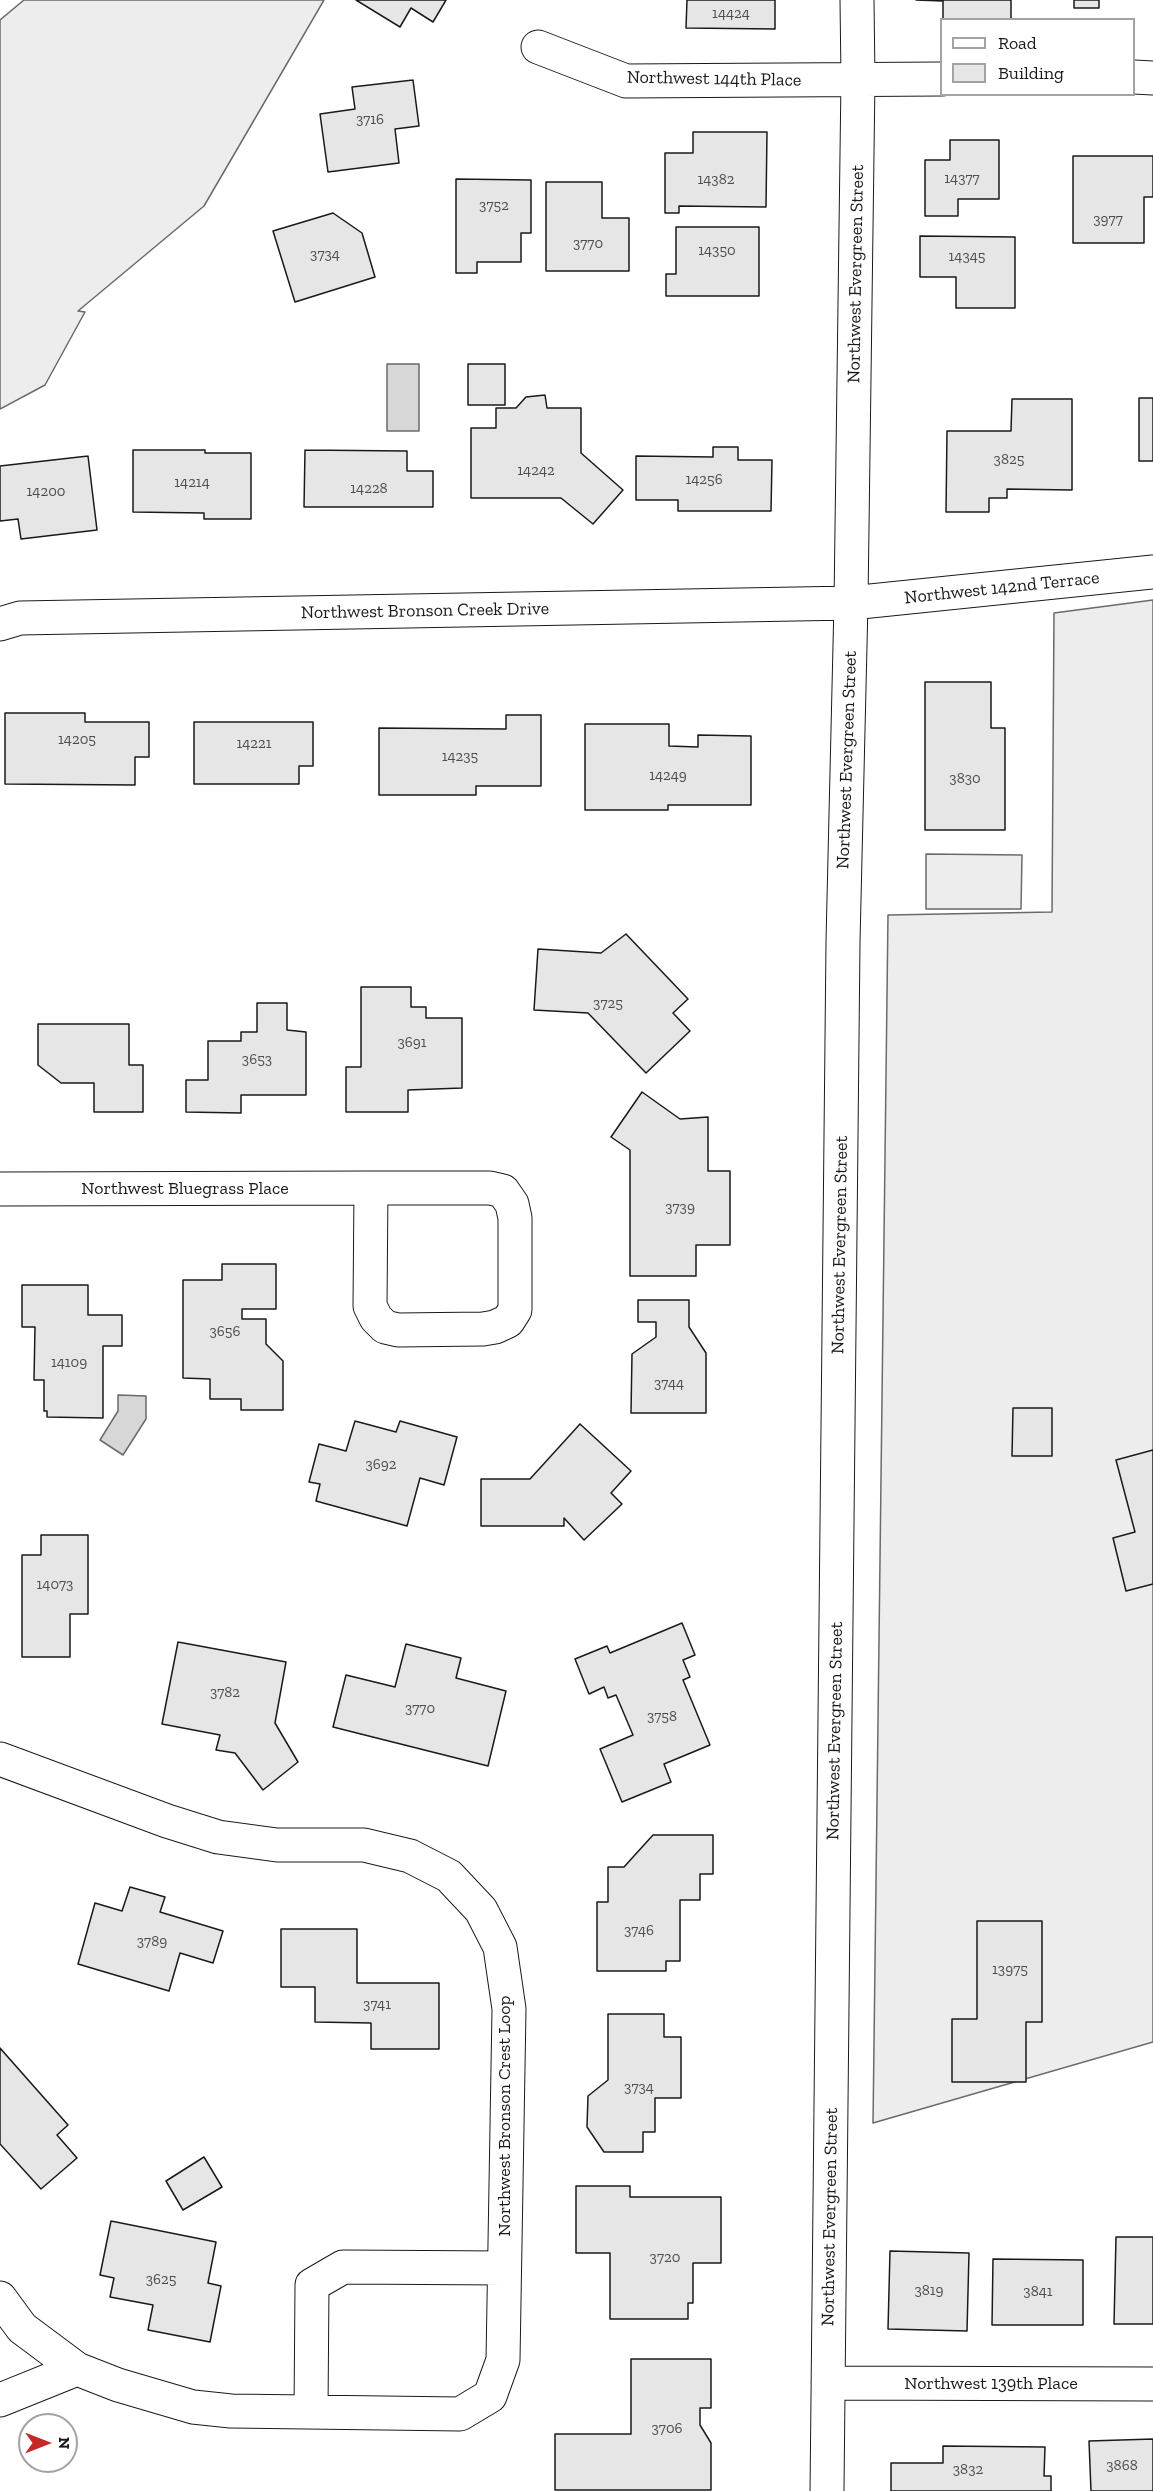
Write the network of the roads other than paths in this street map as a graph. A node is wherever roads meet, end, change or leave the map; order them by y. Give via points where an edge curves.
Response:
1 (857, 0) edge
2 (538, 47) dead end
3 (1135, 77) edge
4 (1153, 78) edge
5 (858, 79) junction
6 (940, 79) edge
7 (1153, 572) edge
8 (851, 603) junction
9 (0, 624) edge
10 (371, 1188) junction
11 (0, 1189) edge
12 (0, 1759) edge
13 (504, 2268) junction
14 (0, 2298) edge
15 (77, 2369) junction
16 (828, 2383) junction
17 (1153, 2384) edge
18 (0, 2400) edge
19 (311, 2412) junction
20 (827, 2491) edge

1 - 5 street, Northwest Evergreen Street
2 - 5 street, Northwest 144th Place via 626,81
3 - 4 street
5 - 6 street, Northwest 144th Place
5 - 8 street, Northwest Evergreen Street
7 - 8 street, Northwest 142nd Terrace
8 - 9 street, Northwest Bronson Creek Drive via 20,618
8 - 16 street, Northwest Evergreen Street via 843,942
10 - 10 street, Northwest Bluegrass Place via 503,1191 515,1218 515,1310 508,1321 483,1329 385,1327 370,1306
10 - 11 street, Northwest Bluegrass Place
12 - 13 street, Northwest Bronson Crest Loop via 218,1837 277,1845 364,1845 410,1856 449,1876 481,1910 500,1947 509,2009
13 - 19 street, Northwest Bronson Crest Loop via 503,2360 490,2396 460,2414
13 - 19 street via 343,2267 312,2285
14 - 15 street, Northwest Bronson Crest Loop via 22,2328
15 - 18 street
15 - 19 street, Northwest Bronson Crest Loop via 193,2407
16 - 17 street, Northwest 139th Place
16 - 20 street, Northwest Evergreen Street

